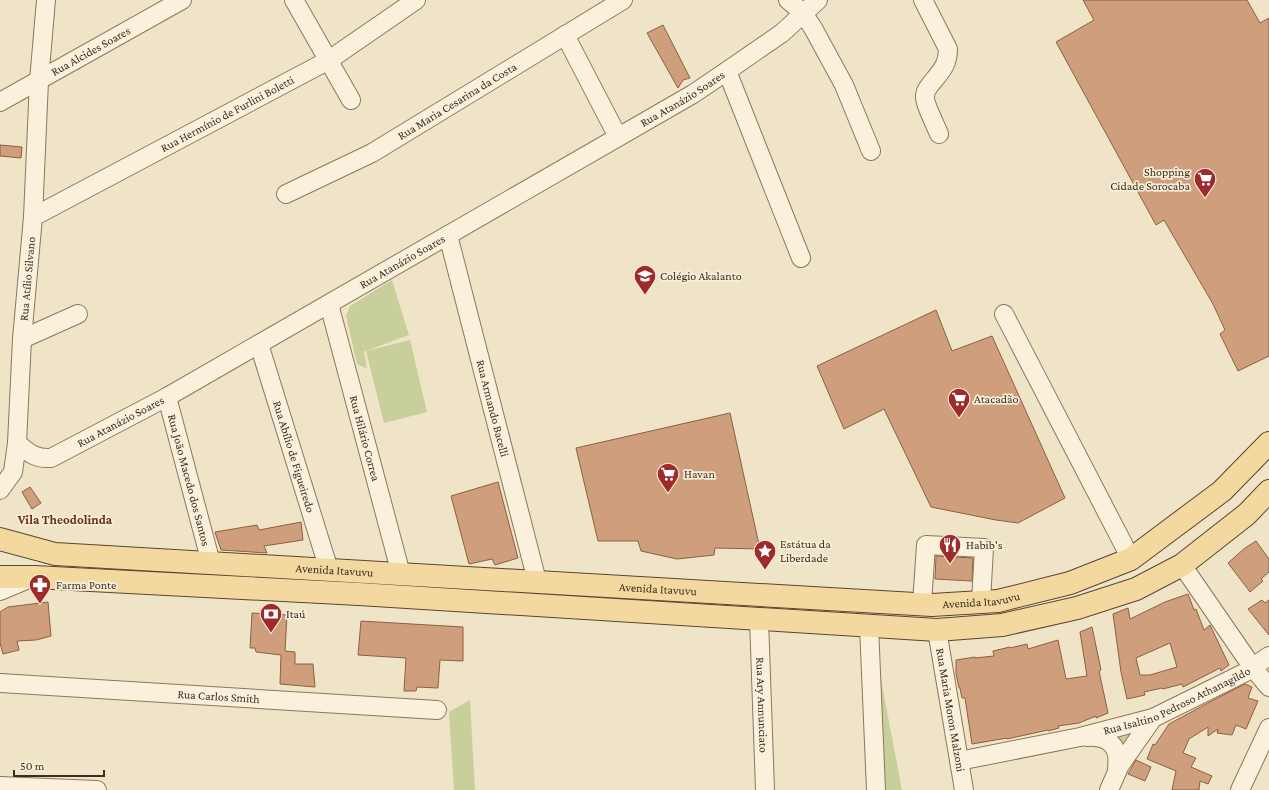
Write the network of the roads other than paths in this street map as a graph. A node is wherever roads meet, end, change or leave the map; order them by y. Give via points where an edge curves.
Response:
1 (46, 0) edge
2 (182, 0) edge
3 (294, 0) edge
4 (416, 0) edge
5 (623, 0) edge
6 (788, 0) edge
7 (818, 0) edge
8 (923, 0) edge
9 (803, 13) junction
10 (565, 35) junction
11 (329, 60) junction
12 (727, 71) junction
13 (39, 81) junction
14 (351, 100) dead end
15 (3, 101) edge
16 (37, 116) junction
17 (939, 134) dead end
18 (618, 137) junction
19 (871, 151) dead end
20 (286, 194) dead end
21 (33, 217) junction
22 (448, 235) junction
23 (801, 258) dead end
24 (329, 304) junction
25 (78, 314) dead end
26 (1004, 314) dead end
27 (22, 339) junction
28 (259, 344) junction
29 (167, 397) junction
30 (17, 443) junction
31 (1269, 443) edge
32 (1269, 447) edge
33 (1252, 462) junction
34 (0, 490) edge
35 (1269, 491) edge
36 (0, 539) edge
37 (1131, 559) junction
38 (211, 564) junction
39 (1182, 565) junction
40 (329, 570) junction
41 (401, 574) junction
42 (0, 577) edge
43 (34, 577) junction
44 (537, 582) junction
45 (0, 591) edge
46 (359, 594) junction
47 (923, 594) junction
48 (784, 596) junction
49 (981, 602) junction
50 (759, 619) junction
51 (869, 626) junction
52 (937, 630) junction
53 (1269, 656) edge
54 (1253, 668) junction
55 (0, 683) edge
56 (1269, 687) edge
57 (437, 710) dead end
58 (1153, 718) junction
59 (1269, 728) edge
60 (1080, 737) junction
61 (959, 760) junction
62 (1117, 772) junction
63 (0, 786) edge
64 (97, 790) edge
65 (765, 790) edge
66 (876, 790) edge
67 (964, 790) edge
68 (1109, 790) edge
69 (1240, 790) edge

1 - 13 street, Rua Atílio Silvano
2 - 13 street, Rua Alcides Soares
3 - 11 street
4 - 11 street, Rua Hermínio de Furlini Boletti
5 - 10 street, Rua Maria Cesarina da Costa
6 - 9 street
7 - 9 street, Rua Atanázio Soares
8 - 17 street via 948,49 946,65 924,96
9 - 12 street, Rua Atanázio Soares via 782,32
9 - 19 street via 844,85
10 - 18 street
10 - 20 street, Rua Maria Cesarina da Costa via 372,153
11 - 14 street
11 - 21 street, Rua Hermínio de Furlini Boletti
12 - 18 street, Rua Atanázio Soares via 693,94
12 - 23 street
13 - 15 street, Rua Alcides Soares
13 - 16 street, Rua Atílio Silvano
15 - 16 street via 19,100 29,105
16 - 21 street, Rua Atílio Silvano
18 - 22 street, Rua Atanázio Soares
21 - 27 street, Rua Atílio Silvano
22 - 24 street, Rua Atanázio Soares
22 - 44 street, Rua Armando Bacelli
24 - 28 street, Rua Atanázio Soares
24 - 41 street, Rua Hilário Correa
25 - 27 street
26 - 37 street
27 - 30 street, Rua Atílio Silvano
28 - 29 street, Rua Atanázio Soares
28 - 40 street, Rua Abílio de Figueiredo
29 - 30 street, Rua Atanázio Soares via 51,458 35,457
29 - 38 street, Rua João Macedo dos Santos
30 - 34 street via 13,472
31 - 33 main road, Avenida Itavuvu
32 - 33 street
33 - 37 main road, Avenida Itavuvu via 1222,491
35 - 39 main road, Avenida Itavuvu via 1247,514
36 - 38 main road, Avenida Itavuvu via 55,554
37 - 49 main road, Avenida Itavuvu via 1070,583 998,601
38 - 40 main road, Avenida Itavuvu
39 - 52 main road, Avenida Itavuvu via 1136,589 1077,608 1002,625
39 - 54 street
40 - 41 main road, Avenida Itavuvu
41 - 44 main road, Avenida Itavuvu
41 - 46 main road via 390,584
42 - 43 main road, Avenida Itavuvu
43 - 45 street, Avenida Itavuvu
43 - 46 main road, Avenida Itavuvu
44 - 48 main road, Avenida Itavuvu
46 - 50 main road, Avenida Itavuvu
47 - 48 main road, Avenida Itavuvu
47 - 49 main road, Avenida Itavuvu via 932,605
47 - 49 street via 926,545 984,548
47 - 52 main road
48 - 50 main road via 765,604
50 - 51 main road, Avenida Itavuvu
50 - 65 street, Rua Ary Annunciato
51 - 52 main road, Avenida Itavuvu
51 - 66 street
52 - 61 street, Rua Maria Moron Malzoni
53 - 54 street, Rua Isaltino Pedroso Athanagildo
54 - 56 street
54 - 58 street, Rua Isaltino Pedroso Athanagildo
55 - 57 street, Rua Carlos Smith
58 - 60 street, Rua Isaltino Pedroso Athanagildo
58 - 62 street
59 - 69 street
60 - 61 street, Rua Isaltino Pedroso Athanagildo
60 - 62 street, Rua Isaltino Pedroso Athanagildo via 1097,736 1108,740 1117,755
61 - 67 street, Rua Maria Moron Malzoni
62 - 68 street
63 - 64 street

